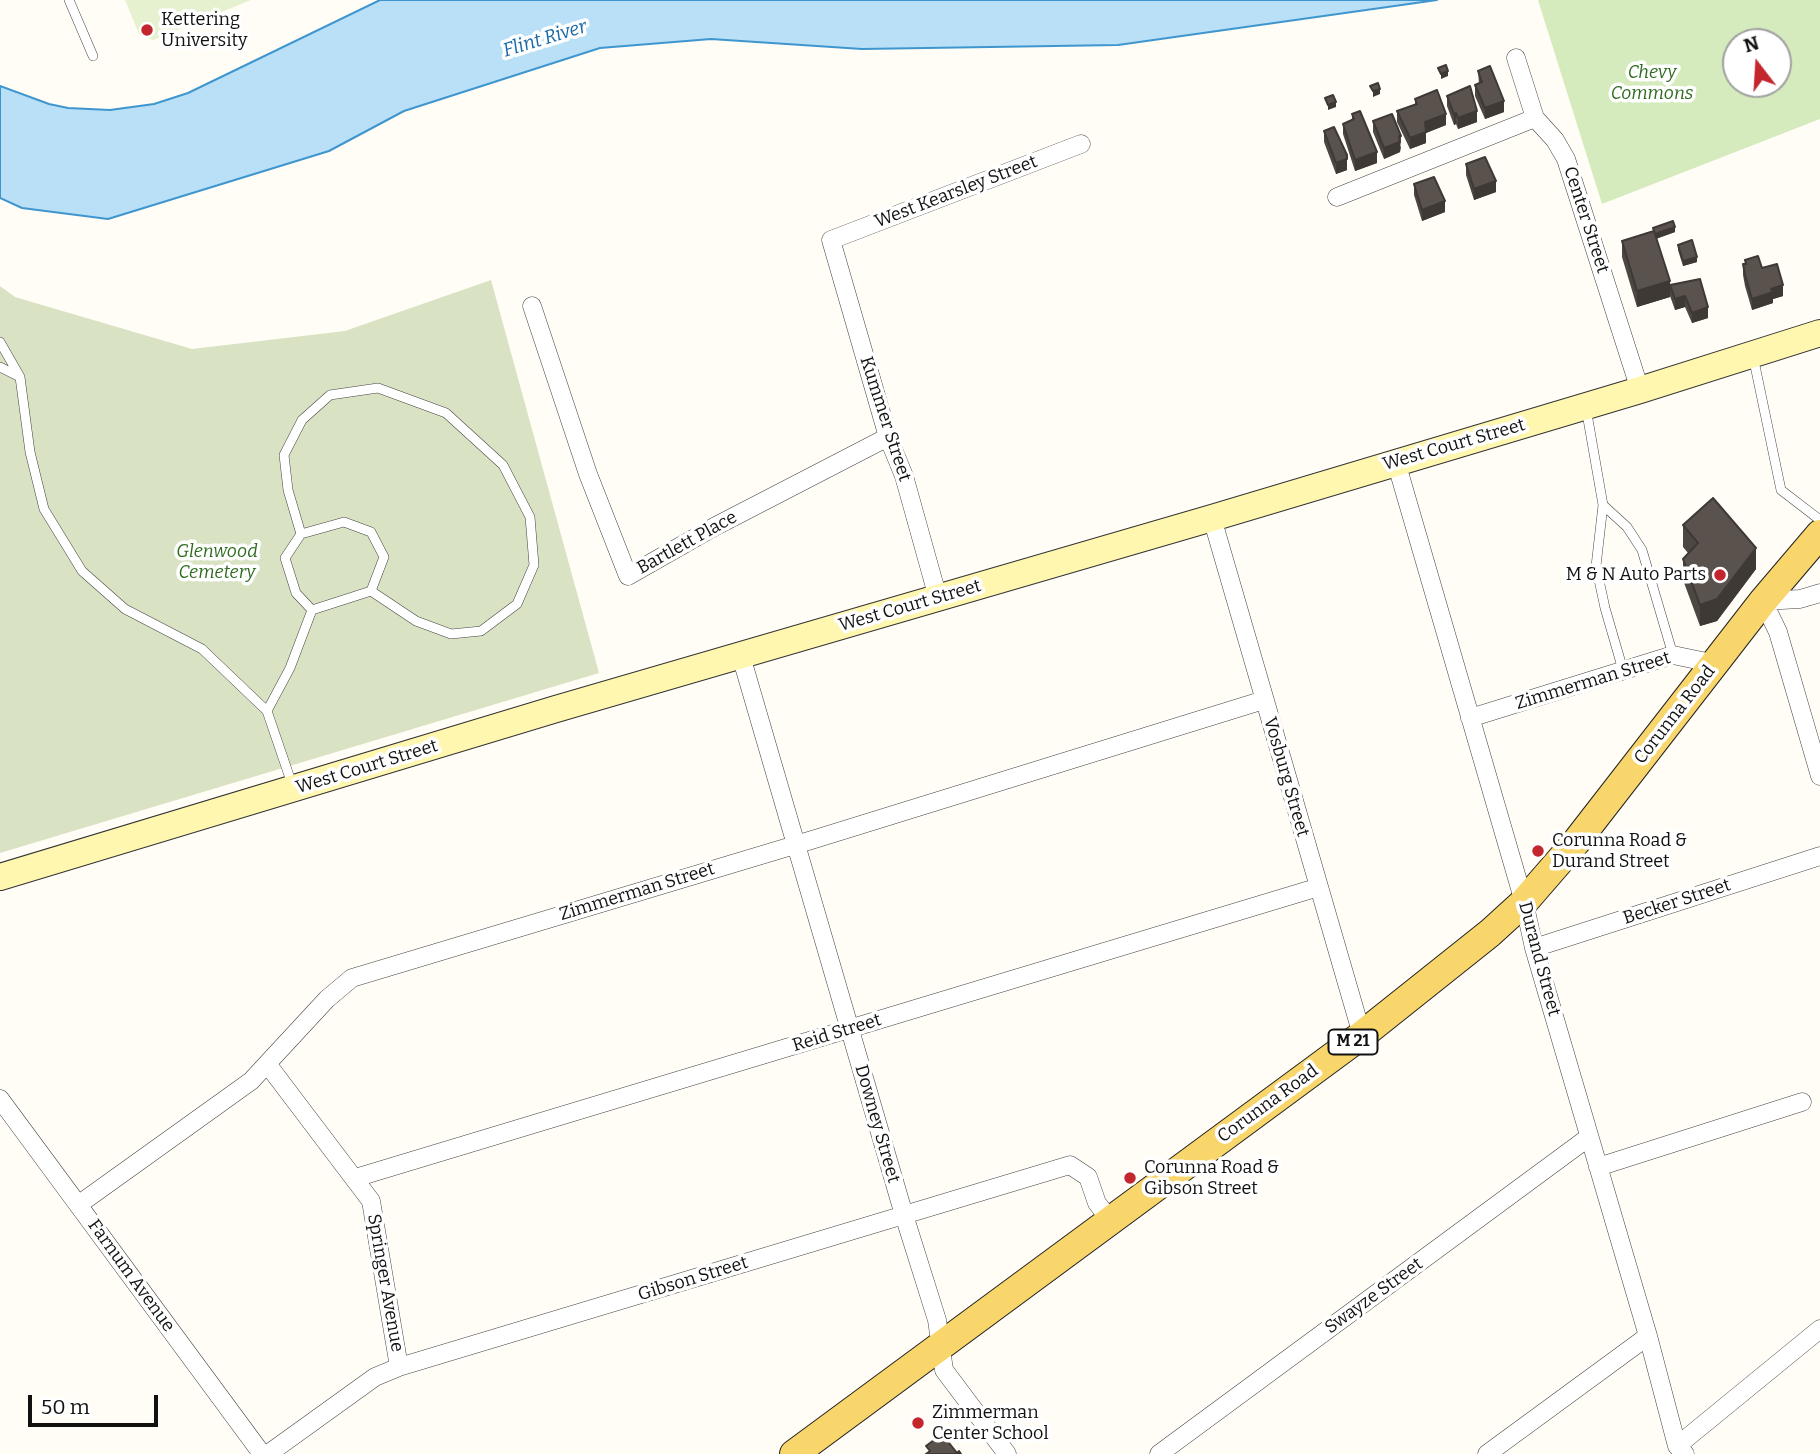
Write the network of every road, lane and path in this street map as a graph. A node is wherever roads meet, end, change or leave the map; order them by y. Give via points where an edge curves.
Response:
1 (69, 0) edge
2 (93, 56) dead end
3 (1516, 58) dead end
4 (1535, 118) junction
5 (1081, 144) dead end
6 (1337, 197) dead end
7 (831, 240) joint
8 (532, 306) dead end
9 (1820, 333) edge
10 (0, 342) edge
11 (1753, 354) junction
12 (0, 368) edge
13 (20, 377) junction
14 (1640, 390) junction
15 (1586, 406) junction
16 (888, 437) junction
17 (1396, 462) junction
18 (1603, 505) junction
19 (1212, 518) junction
20 (1820, 520) edge
21 (301, 534) junction
22 (1820, 534) edge
23 (371, 592) junction
24 (1820, 593) edge
25 (938, 598) junction
26 (1763, 601) junction
27 (312, 610) junction
28 (1672, 655) junction
29 (741, 656) junction
30 (1716, 664) junction
31 (1623, 670) junction
32 (1264, 700) junction
33 (267, 711) junction
34 (1470, 718) junction
35 (1820, 776) edge
36 (293, 789) junction
37 (796, 845) junction
38 (1820, 856) edge
39 (0, 877) edge
40 (1318, 887) junction
41 (1524, 902) junction
42 (1534, 948) junction
43 (850, 1029) junction
44 (1362, 1035) junction
45 (268, 1065) junction
46 (0, 1099) edge
47 (1802, 1102) dead end
48 (1589, 1137) junction
49 (1598, 1167) junction
50 (355, 1178) junction
51 (78, 1205) junction
52 (904, 1215) junction
53 (1110, 1220) junction
54 (1820, 1329) edge
55 (1648, 1336) junction
56 (941, 1346) junction
57 (399, 1367) junction
58 (1681, 1450) edge
59 (262, 1454) edge
60 (268, 1454) edge
61 (794, 1454) edge
62 (1007, 1454) edge
63 (1159, 1454) edge
64 (1487, 1454) edge

1 - 2 lane
3 - 4 street, Center Street
4 - 6 street
4 - 14 street, Center Street via 1566,159
5 - 7 street, West Kearsley Street
7 - 16 street, Kummer Street
8 - 16 street, Bartlett Place via 588,474 628,576
9 - 11 street, West Court Street
10 - 13 lane
11 - 14 street, West Court Street
11 - 20 lane via 1781,490
12 - 13 lane
13 - 33 lane via 30,452 44,509 82,571 125,609 202,649
14 - 15 street, West Court Street
15 - 17 street, West Court Street
15 - 18 lane
16 - 25 street, Kummer Street via 904,476
17 - 19 street, West Court Street
17 - 34 street, Durand Street
18 - 28 lane via 1627,527 1642,550
18 - 31 lane via 1596,565
19 - 25 street, West Court Street
19 - 32 street, Vosburg Street
21 - 23 lane via 344,522 371,532 384,557
21 - 23 lane via 284,455 302,420 330,395 377,388 446,413 503,465 530,517 534,565 517,604 481,631 451,634 416,621
21 - 27 lane via 285,558 296,593
22 - 26 main road, Corunna Road / M 21
23 - 27 lane
24 - 26 street via 1800,600
25 - 29 street, West Court Street
26 - 30 main road, Corunna Road / M 21
26 - 35 street via 1778,632
27 - 33 lane via 290,668
28 - 30 street, Zimmerman Street
28 - 31 street, Zimmerman Street
29 - 36 street, West Court Street
29 - 37 street, Downey Street
30 - 41 main road, Corunna Road / M 21
31 - 34 street, Zimmerman Street
32 - 37 street, Zimmerman Street
32 - 40 street, Vosburg Street
33 - 36 lane
34 - 41 street, Durand Street
36 - 39 street, West Court Street
37 - 43 street, Downey Street
37 - 45 street, Zimmerman Street via 352,978
38 - 42 street, Becker Street
40 - 43 street, Reid Street
40 - 44 street, Vosburg Street
41 - 42 street, Durand Street
41 - 44 main road, Corunna Road / M 21
42 - 48 street, Durand Street
43 - 50 street, Reid Street
43 - 52 street, Downey Street
44 - 53 main road, Corunna Road / M 21
45 - 50 street, Springer Avenue
45 - 51 street, Zimmerman Street
46 - 51 street, Farnum Avenue
47 - 49 street
48 - 49 street, Durand Street
48 - 63 street, Swayze Street
49 - 55 street, Durand Street
50 - 57 street, Springer Avenue via 371,1201
51 - 59 street, Farnum Avenue
52 - 53 street, Gibson Street via 1070,1165 1088,1177 1097,1203
52 - 56 street, Downey Street
52 - 57 street, Gibson Street
53 - 56 main road, Corunna Road / M 21
54 - 58 street
55 - 58 street, Durand Street
55 - 64 street
56 - 61 main road, Corunna Road / M 21
56 - 62 street, Downey Street via 944,1370
57 - 60 street, Gibson Street via 375,1377

